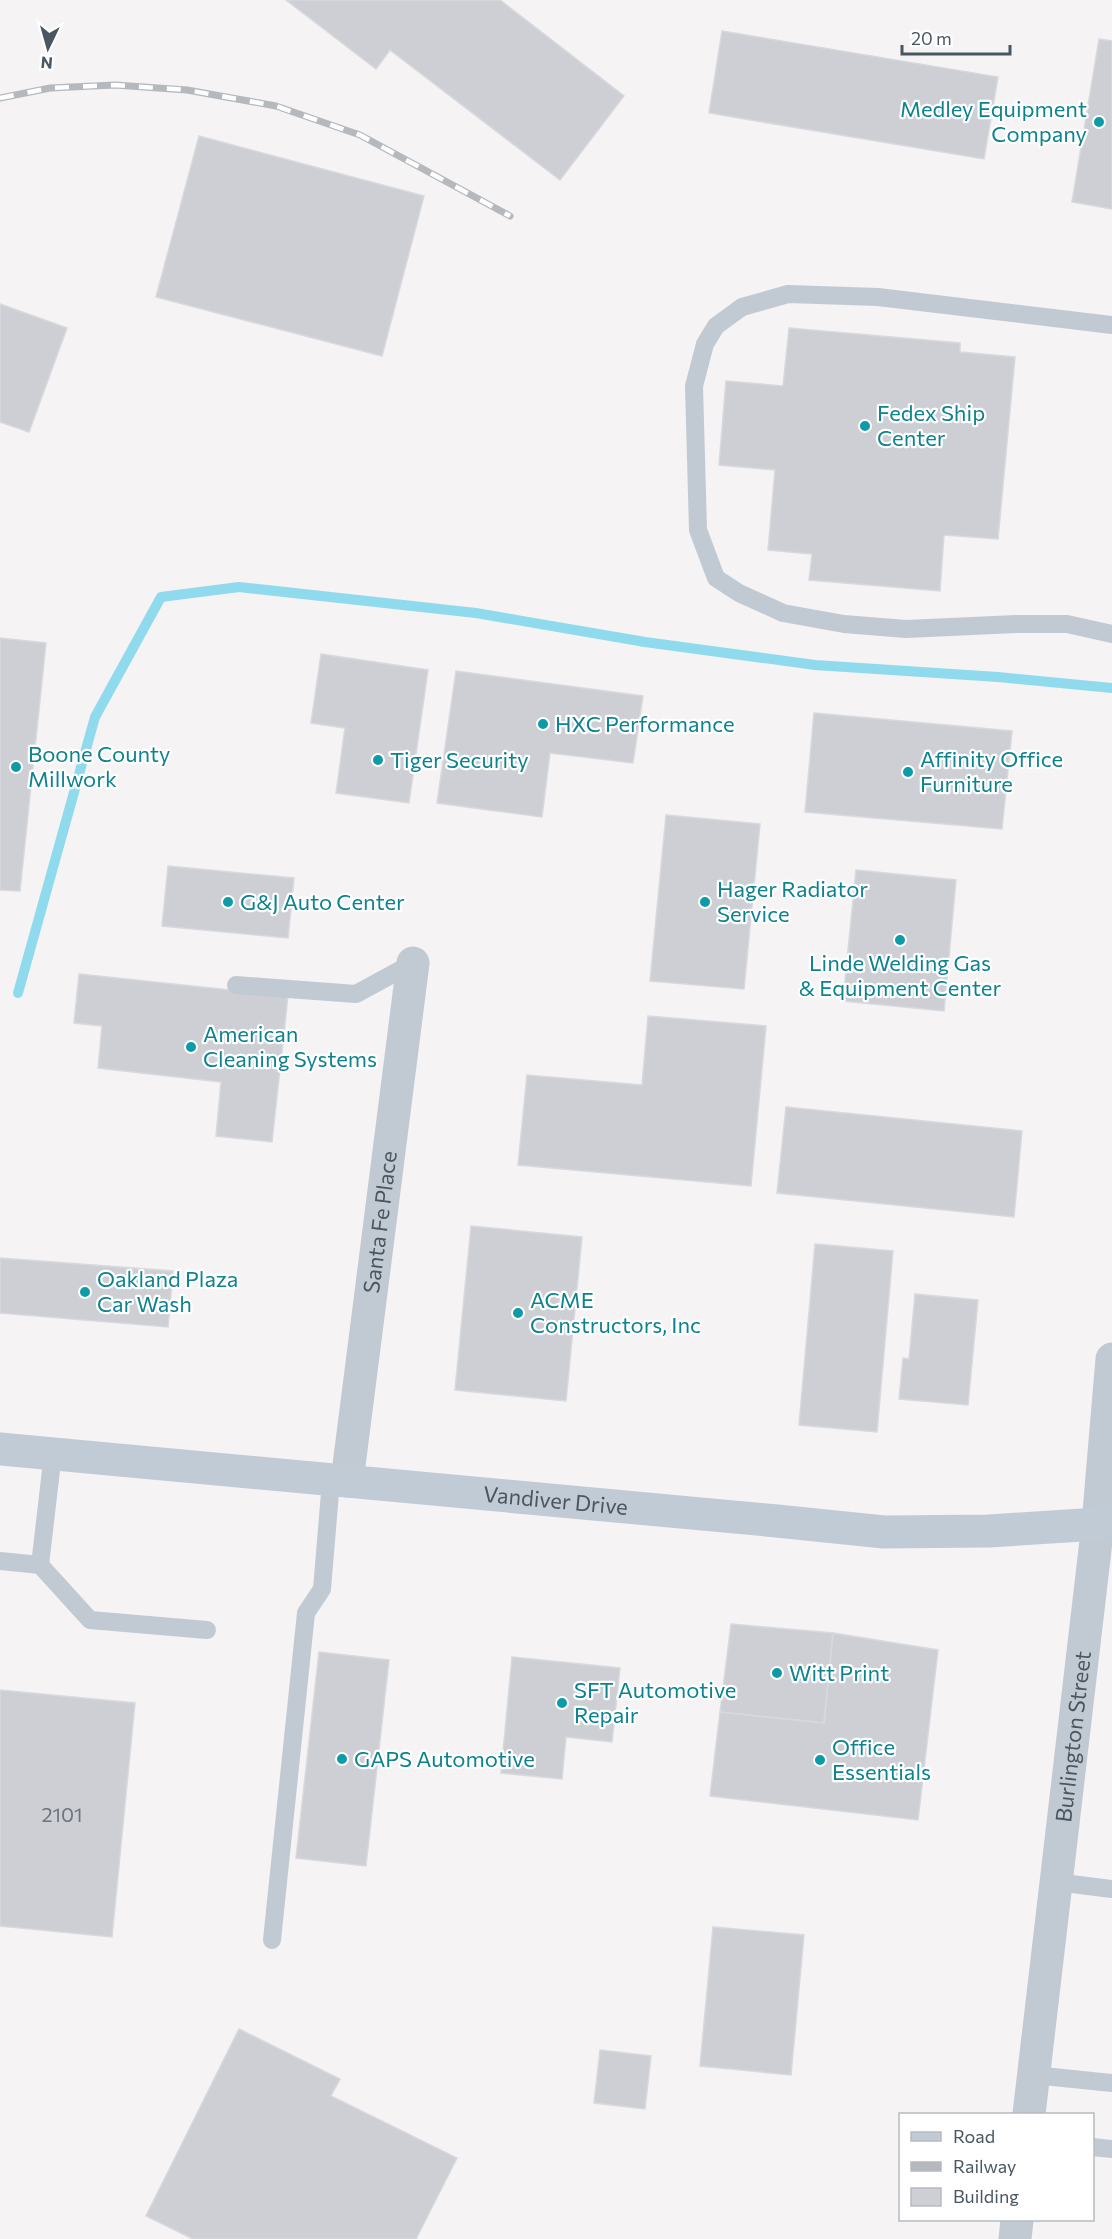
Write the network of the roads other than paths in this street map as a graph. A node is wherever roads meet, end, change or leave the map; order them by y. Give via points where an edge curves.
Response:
1 (1112, 325) edge
2 (1112, 634) edge
3 (413, 963) joint
4 (236, 985) dead end
5 (1112, 1359) edge
6 (0, 1449) edge
7 (53, 1453) junction
8 (339, 1481) junction
9 (1105, 1522) edge
10 (0, 1561) edge
11 (40, 1565) junction
12 (207, 1630) dead end
13 (1056, 1882) junction
14 (1112, 1889) edge
15 (272, 1940) dead end
16 (1034, 2075) junction
17 (1112, 2083) edge
18 (1029, 2113) edge
19 (1094, 2147) edge
20 (1112, 2149) edge
21 (1017, 2221) edge
22 (1015, 2239) edge

1 - 2 lane via 878,297 788,294 742,307 716,326 705,344 694,386 698,530 716,578 739,592 783,613 844,624 906,629 1067,624
3 - 4 lane via 356,994
3 - 8 street, Santa Fe Place
5 - 9 street, Burlington Street
6 - 7 main road, Vandiver Drive
7 - 8 main road, Vandiver Drive
7 - 11 lane
8 - 9 main road, Vandiver Drive via 884,1533 988,1531
8 - 15 lane via 322,1589 306,1613
9 - 13 street, Burlington Street
10 - 11 lane
11 - 12 lane via 90,1620
13 - 14 lane
13 - 16 street, Burlington Street
16 - 17 lane
16 - 18 street, Burlington Street
19 - 20 lane
21 - 22 street

